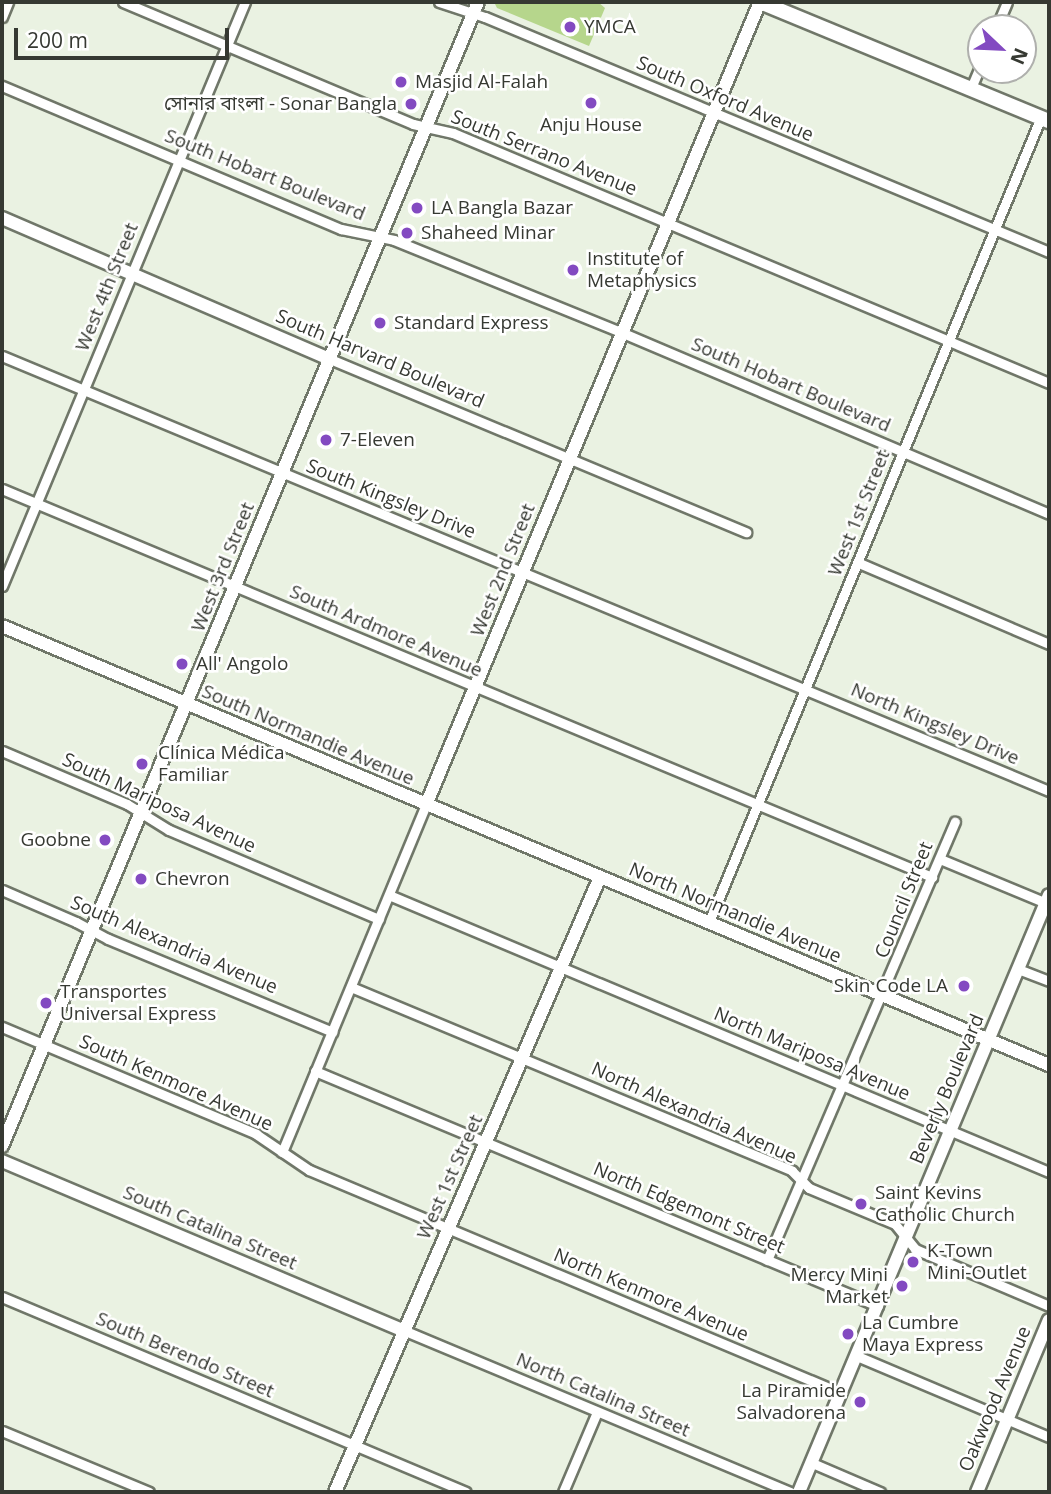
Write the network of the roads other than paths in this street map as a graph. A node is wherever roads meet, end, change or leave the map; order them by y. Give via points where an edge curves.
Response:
1 (8, 2) edge
2 (123, 2) edge
3 (245, 2) edge
4 (439, 2) edge
5 (760, 2) edge
6 (475, 8) edge
7 (2, 17) edge
8 (226, 46) junction
9 (973, 84) edge
10 (2, 86) edge
11 (971, 88) junction
12 (714, 113) junction
13 (1045, 119) edge
14 (426, 127) junction
15 (179, 159) junction
16 (2, 218) edge
17 (669, 224) junction
18 (996, 230) junction
19 (380, 238) junction
20 (1049, 252) edge
21 (131, 274) junction
22 (622, 333) junction
23 (950, 342) junction
24 (2, 356) edge
25 (330, 359) junction
26 (1049, 383) edge
27 (83, 391) junction
28 (904, 453) junction
29 (570, 460) junction
30 (282, 473) junction
31 (2, 489) edge
32 (36, 504) junction
33 (1049, 513) edge
34 (746, 532) dead end
35 (859, 564) junction
36 (523, 572) junction
37 (2, 586) edge
38 (235, 587) junction
39 (2, 626) edge
40 (1049, 644) edge
41 (476, 688) junction
42 (807, 689) junction
43 (187, 705) junction
44 (2, 751) edge
45 (1049, 791) edge
46 (758, 804) junction
47 (426, 805) junction
48 (141, 814) junction
49 (955, 822) dead end
50 (940, 859) junction
51 (600, 877) junction
52 (932, 877) junction
53 (2, 890) edge
54 (388, 895) junction
55 (1048, 899) edge
56 (379, 919) junction
57 (709, 922) junction
58 (92, 931) junction
59 (562, 968) junction
60 (1018, 969) junction
61 (1049, 981) edge
62 (351, 987) junction
63 (880, 994) junction
64 (2, 1027) edge
65 (332, 1032) junction
66 (989, 1040) junction
67 (45, 1045) junction
68 (524, 1059) junction
69 (1049, 1065) edge
70 (315, 1071) junction
71 (841, 1084) junction
72 (951, 1130) junction
73 (487, 1143) junction
74 (2, 1146) edge
75 (282, 1152) junction
76 (2, 1161) edge
77 (1049, 1172) edge
78 (800, 1181) junction
79 (447, 1228) junction
80 (906, 1237) junction
81 (767, 1260) junction
82 (2, 1297) edge
83 (878, 1306) junction
84 (1049, 1306) edge
85 (1049, 1320) edge
86 (403, 1330) junction
87 (857, 1356) junction
88 (841, 1393) junction
89 (597, 1412) junction
90 (1008, 1420) junction
91 (2, 1431) edge
92 (1049, 1437) edge
93 (354, 1445) junction
94 (812, 1463) junction
95 (149, 1492) edge
96 (335, 1492) edge
97 (466, 1492) edge
98 (563, 1492) edge
99 (790, 1492) edge
100 (799, 1492) edge
101 (880, 1492) edge
102 (977, 1492) edge

1 - 7 street
2 - 8 street, South Serrano Avenue
3 - 8 street, West 4th Street
4 - 6 street, South Oxford Avenue
5 - 11 main road
5 - 12 main road, West 2nd Street
6 - 12 street, South Oxford Avenue
6 - 14 main road, West 3rd Street
8 - 14 street, South Serrano Avenue
8 - 15 street, West 4th Street
9 - 11 street
10 - 15 street, South Hobart Boulevard
11 - 13 main road
12 - 17 main road, West 2nd Street
12 - 18 street, South Oxford Avenue
13 - 18 street, West 1st Street
14 - 17 street, South Serrano Avenue via 453,133
14 - 19 main road, West 3rd Street
15 - 19 street, South Hobart Boulevard via 341,229
15 - 21 street, West 4th Street
16 - 21 main road, South Harvard Boulevard
17 - 22 main road, West 2nd Street
17 - 23 street, South Serrano Avenue
18 - 20 street, South Oxford Avenue
18 - 23 street, West 1st Street
19 - 22 street, South Hobart Boulevard
19 - 25 main road, West 3rd Street
21 - 25 main road, South Harvard Boulevard
21 - 27 street, West 4th Street
22 - 28 street, South Hobart Boulevard
22 - 29 main road, West 2nd Street
23 - 26 street, South Serrano Avenue
23 - 28 street, West 1st Street
24 - 27 street, South Kingsley Drive
25 - 29 street, South Harvard Boulevard
25 - 30 main road, West 3rd Street
27 - 30 street, South Kingsley Drive
27 - 32 street, West 4th Street
28 - 33 street, South Hobart Boulevard
28 - 35 street, West 1st Street
29 - 34 street, South Harvard Boulevard
29 - 36 main road, West 2nd Street
30 - 36 street, South Kingsley Drive
30 - 38 main road, West 3rd Street
31 - 32 street, South Ardmore Avenue
32 - 37 street, West 4th Street
32 - 38 street, South Ardmore Avenue
35 - 40 street
35 - 42 street, West 1st Street
36 - 41 main road, West 2nd Street
36 - 42 street, South Kingsley Drive
38 - 41 street, South Ardmore Avenue
38 - 43 main road, West 3rd Street
39 - 43 main road, South Normandie Avenue
41 - 46 street, South Ardmore Avenue
41 - 47 main road, West 2nd Street
42 - 45 street, North Kingsley Drive
42 - 46 street, West 1st Street
43 - 47 main road, South Normandie Avenue
43 - 48 main road, West 3rd Street
44 - 48 street, South Mariposa Avenue
46 - 52 street, South Ardmore Avenue
46 - 57 street, West 1st Street
47 - 51 main road, South Normandie Avenue
47 - 54 street, West 2nd Street
48 - 56 street, South Mariposa Avenue
48 - 58 main road, West 3rd Street
49 - 50 street, Council Street
50 - 52 street, Council Street
50 - 55 street
51 - 57 main road, North Normandie Avenue
51 - 59 main road, West 1st Street
52 - 63 street, Council Street
53 - 58 street, South Alexandria Avenue
54 - 56 street, West 2nd Street
54 - 59 street
55 - 60 main road, Beverly Boulevard
56 - 62 street, West 2nd Street
57 - 63 main road, North Normandie Avenue
58 - 65 street, South Alexandria Avenue
58 - 67 main road, West 3rd Street
59 - 68 main road, West 1st Street
59 - 71 street, North Mariposa Avenue
60 - 61 street
60 - 66 main road, Beverly Boulevard
62 - 65 street, West 2nd Street
62 - 68 street, North Alexandria Avenue
63 - 66 main road, North Normandie Avenue
63 - 71 street, Council Street
64 - 67 street, South Kenmore Avenue
65 - 70 street, West 2nd Street
66 - 69 main road, North Normandie Avenue
66 - 72 main road, Beverly Boulevard
67 - 74 main road, West 3rd Street
67 - 75 street, South Kenmore Avenue via 256,1134
68 - 73 main road, West 1st Street
68 - 78 street, North Alexandria Avenue via 792,1171
70 - 73 street, North Edgemont Street
70 - 75 street, West 2nd Street
71 - 72 street, North Mariposa Avenue
71 - 78 street, Council Street
72 - 77 street, North Mariposa Avenue
72 - 80 main road, Beverly Boulevard
73 - 79 main road, West 1st Street
73 - 81 street, North Edgemont Street
75 - 79 street, South Kenmore Avenue via 309,1170
76 - 86 main road, South Catalina Street
78 - 80 street, North Alexandria Avenue via 895,1224
78 - 81 street, Council Street
79 - 86 main road, West 1st Street
79 - 88 street, North Kenmore Avenue
80 - 83 main road, Beverly Boulevard
80 - 84 street, North Alexandria Avenue via 915,1248
81 - 83 street, North Edgemont Street
82 - 93 street, South Berendo Street
83 - 87 main road, Beverly Boulevard
85 - 90 main road, Oakwood Avenue
86 - 89 street, North Catalina Street
86 - 93 main road, West 1st Street
87 - 88 main road, Beverly Boulevard
87 - 90 street
88 - 94 main road, Beverly Boulevard
89 - 98 street
89 - 99 street, North Catalina Street
90 - 92 street
90 - 102 main road, Oakwood Avenue
91 - 95 street
93 - 96 main road, West 1st Street
93 - 97 street, South Berendo Street
94 - 100 main road, Beverly Boulevard
94 - 101 street

